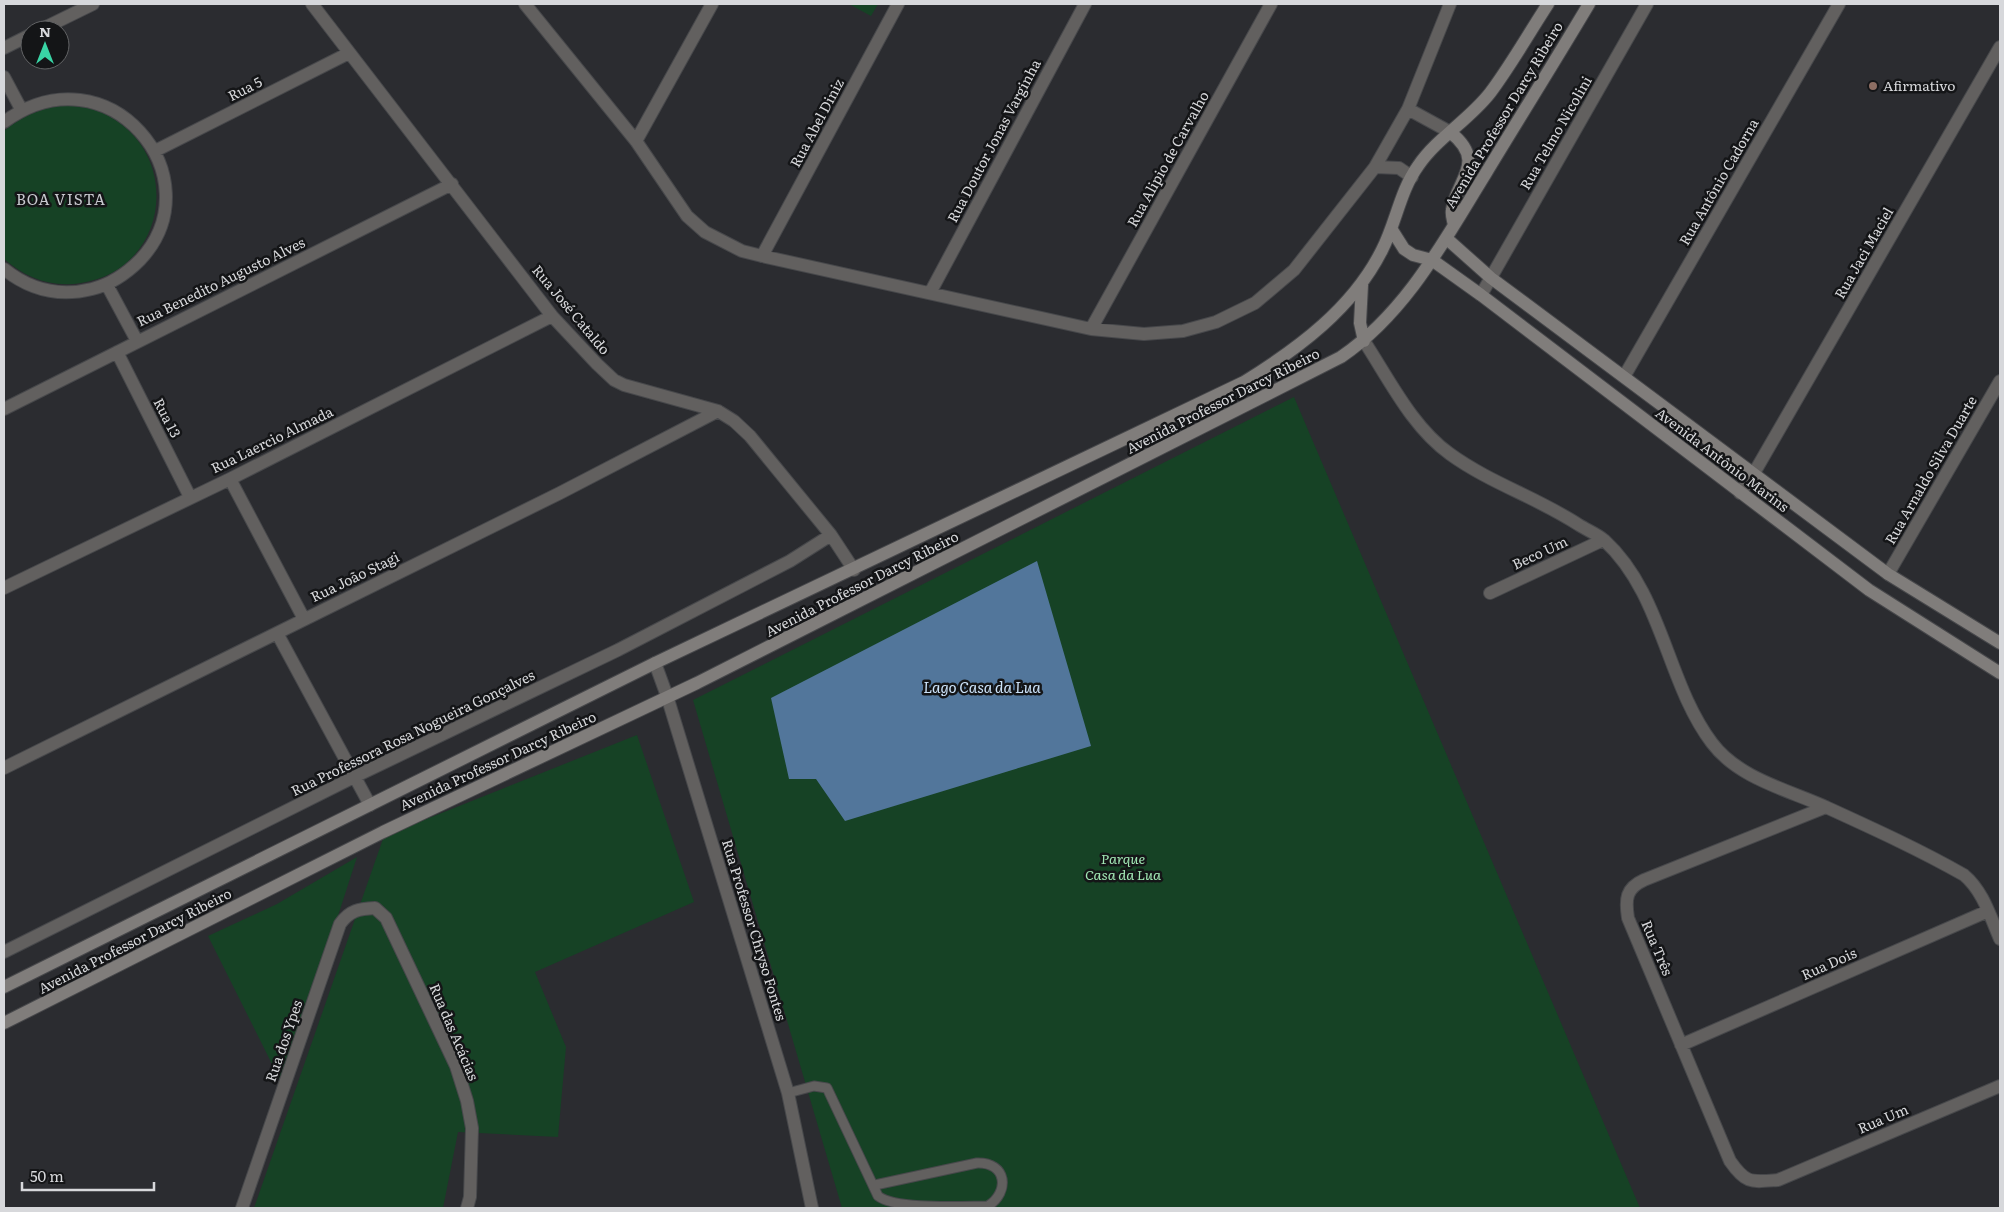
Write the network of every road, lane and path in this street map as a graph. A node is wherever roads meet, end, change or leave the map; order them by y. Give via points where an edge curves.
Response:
1 (93, 4) edge
2 (312, 4) edge
3 (526, 4) edge
4 (712, 4) edge
5 (898, 4) edge
6 (1085, 4) edge
7 (1271, 4) edge
8 (1450, 4) edge
9 (1548, 4) edge
10 (1589, 4) edge
11 (1647, 4) edge
12 (1839, 4) edge
13 (60, 20) edge
14 (20, 40) edge
15 (4, 48) edge
16 (2000, 48) edge
17 (349, 54) junction
18 (4, 77) edge
19 (21, 109) junction
20 (1408, 109) junction
21 (4, 122) edge
22 (1450, 132) junction
23 (636, 141) junction
24 (155, 151) junction
25 (1374, 167) junction
26 (1412, 177) junction
27 (452, 184) junction
28 (1454, 225) junction
29 (1392, 230) junction
30 (1446, 238) junction
31 (762, 256) junction
32 (1432, 260) junction
33 (4, 269) edge
34 (1491, 278) junction
35 (106, 286) junction
36 (1362, 286) junction
37 (930, 292) junction
38 (1481, 295) junction
39 (552, 316) junction
40 (1091, 329) junction
41 (137, 341) junction
42 (1364, 341) junction
43 (117, 352) junction
44 (1624, 375) junction
45 (2000, 381) edge
46 (4, 409) edge
47 (718, 411) junction
48 (1754, 473) junction
49 (230, 479) junction
50 (1740, 492) junction
51 (190, 497) junction
52 (831, 535) junction
53 (1603, 540) junction
54 (854, 570) junction
55 (1888, 574) junction
56 (4, 588) edge
57 (1490, 593) dead end
58 (304, 619) junction
59 (277, 633) junction
60 (2000, 643) edge
61 (654, 664) junction
62 (2000, 673) edge
63 (667, 696) junction
64 (4, 768) edge
65 (354, 777) junction
66 (370, 805) junction
67 (1826, 807) junction
68 (375, 908) joint
69 (1988, 911) junction
70 (2000, 939) edge
71 (4, 952) edge
72 (4, 987) edge
73 (4, 1023) edge
74 (1681, 1045) junction
75 (2000, 1086) edge
76 (788, 1093) junction
77 (1778, 1180) joint
78 (875, 1185) junction
79 (242, 1208) edge
80 (467, 1208) edge
81 (812, 1208) edge

1 - 13 street
2 - 17 street, Rua José Cataldo
3 - 23 street
4 - 23 street
5 - 31 street, Rua Abel Diniz
6 - 37 street, Rua Doutor Jonas Varginha
7 - 40 street, Rua Alipio de Carvalho
8 - 20 street
9 - 22 main road, Avenida Professor Darcy Ribeiro via 1490,93
10 - 28 main road, Avenida Professor Darcy Ribeiro
11 - 34 street, Rua Telmo Nicolini
12 - 44 street, Rua Antônio Cadorna
14 - 15 street
16 - 48 street, Rua Jaci Maciel
17 - 24 street, Rua 5
17 - 27 street, Rua José Cataldo
18 - 19 street
19 - 21 street
19 - 24 street via 46,100 71,98 97,102 120,113 140,130
20 - 22 street
20 - 25 street
22 - 26 main road, Avenida Professor Darcy Ribeiro via 1418,165
22 - 28 main road via 1463,145 1468,164 1452,209
23 - 31 street via 687,216 705,232
24 - 35 street via 163,176 165,203 160,228 148,252 129,271
25 - 26 street via 1399,168
25 - 40 street via 1294,270 1255,303 1216,322 1183,331 1144,334
26 - 29 main road, Avenida Professor Darcy Ribeiro
27 - 39 street, Rua José Cataldo
27 - 41 street, Rua Benedito Augusto Alves
28 - 30 main road, Avenida Professor Darcy Ribeiro
29 - 32 main road, Avenida Antônio Marins via 1404,249
29 - 36 main road, Avenida Professor Darcy Ribeiro
30 - 32 main road, Avenida Professor Darcy Ribeiro
30 - 34 main road, Avenida Antônio Marins
31 - 37 street
32 - 38 main road, Avenida Antônio Marins
32 - 42 main road, Avenida Professor Darcy Ribeiro via 1400,304
33 - 35 street via 18,281 47,291 77,293
34 - 38 street, Rua Telmo Nicolini
34 - 44 main road, Avenida Antônio Marins
35 - 41 street
36 - 42 main road via 1360,323
36 - 54 main road, Avenida Professor Darcy Ribeiro via 1294,349 1244,382
37 - 40 street
38 - 50 main road, Avenida Antônio Marins
39 - 47 street, Rua José Cataldo via 614,380 636,390
39 - 49 street, Rua Laercio Almada
41 - 43 street, Rua Benedito Augusto Alves
42 - 53 street via 1416,419 1450,454 1491,479 1564,515
42 - 63 main road, Avenida Professor Darcy Ribeiro via 1313,372 1167,447
43 - 46 street, Rua Benedito Augusto Alves
43 - 51 street, Rua 13
44 - 48 main road, Avenida Antônio Marins
45 - 55 street, Rua Arnaldo Silva Duarte
47 - 52 street, Rua José Cataldo via 750,436
47 - 58 street, Rua João Stagi
48 - 50 street, Rua Jaci Maciel
48 - 55 main road, Avenida Antônio Marins
49 - 51 street, Rua Laercio Almada
49 - 58 street
50 - 62 main road, Avenida Antônio Marins via 1868,590
51 - 56 street, Rua Laercio Almada
52 - 54 street, Rua José Cataldo
52 - 65 street, Rua Professora Rosa Nogueira Gonçalves via 790,561 618,650
53 - 57 street, Beco Um
53 - 67 street via 1628,567 1656,620 1692,708 1712,742 1728,761 1748,773
54 - 61 main road, Avenida Professor Darcy Ribeiro
55 - 60 main road, Avenida Antônio Marins
58 - 59 street, Rua João Stagi
59 - 64 street, Rua João Stagi
59 - 65 street
61 - 63 street, Rua Professor Chryso Fontes
61 - 66 main road, Avenida Professor Darcy Ribeiro
63 - 73 main road, Avenida Professor Darcy Ribeiro via 374,837
63 - 76 street, Rua Professor Chryso Fontes
65 - 66 street
65 - 71 street, Rua Professora Rosa Nogueira Gonçalves
66 - 72 main road, Avenida Professor Darcy Ribeiro
67 - 69 street via 1964,875 1974,883
67 - 74 street, Rua Três via 1644,880 1628,892 1625,903 1628,918
68 - 79 street, Rua dos Ypes via 348,912 340,924
68 - 80 street, Rua das Acácias via 386,918 456,1066 472,1128
69 - 70 street
69 - 74 street, Rua Dois
74 - 77 street, Rua Três via 1730,1161 1745,1179 1755,1182
75 - 77 street, Rua Um
76 - 78 lane via 814,1086 827,1088 853,1147
76 - 81 street, Rua Professor Chryso Fontes
78 - 78 lane via 878,1196 886,1202 988,1206 1002,1189 1002,1175 993,1165 977,1163

